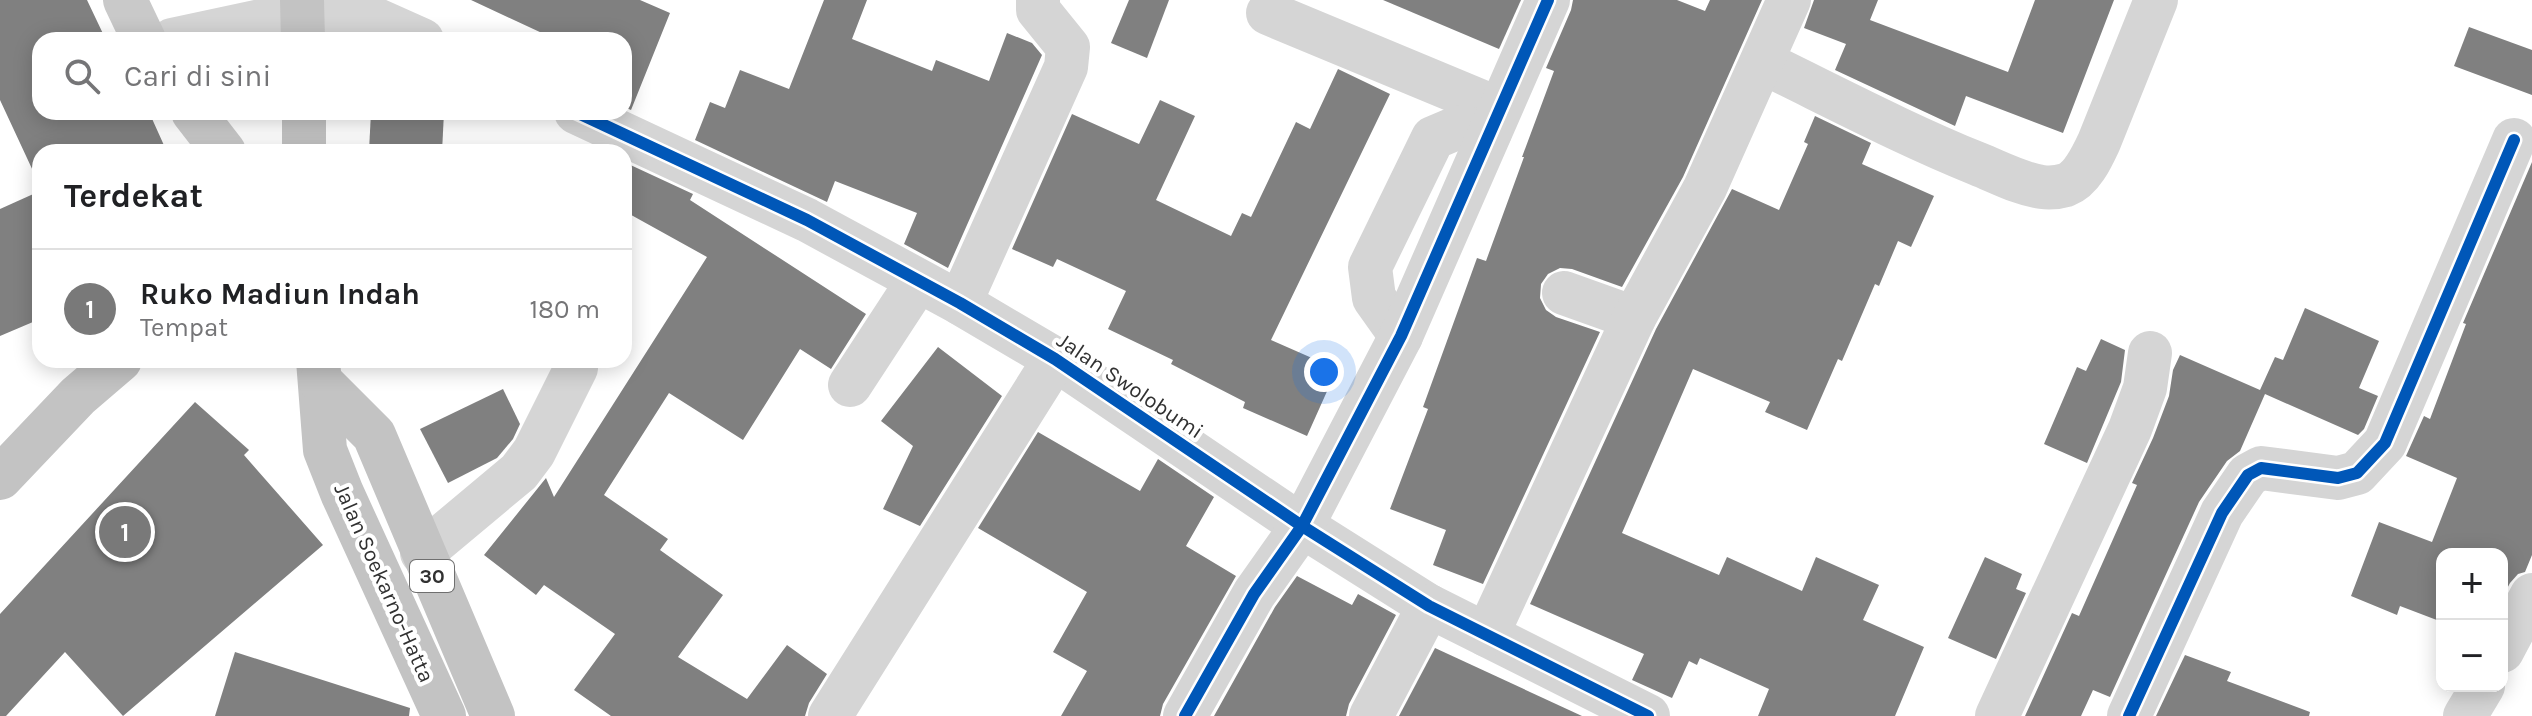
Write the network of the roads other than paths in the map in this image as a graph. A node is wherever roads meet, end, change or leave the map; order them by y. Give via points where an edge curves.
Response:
1 (125, 0) edge
2 (1038, 0) edge
3 (1548, 0) edge
4 (1789, 0) edge
5 (2156, 0) edge
6 (1268, 13) dead end
7 (303, 17) edge
8 (140, 32) edge
9 (218, 32) edge
10 (404, 32) edge
11 (1762, 62) junction
12 (199, 120) edge
13 (304, 120) edge
14 (593, 120) edge
15 (1495, 120) junction
16 (2514, 140) dead end
17 (218, 144) edge
18 (304, 144) edge
19 (918, 281) junction
20 (1564, 293) dead end
21 (960, 303) junction
22 (1634, 318) junction
23 (2150, 353) dead end
24 (1055, 359) junction
25 (111, 368) edge
26 (576, 368) dead end
27 (319, 371) edge
28 (850, 385) dead end
29 (0, 478) edge
30 (1302, 526) junction
31 (422, 553) junction
32 (2532, 595) edge
33 (1429, 606) junction
34 (1487, 635) junction
35 (2508, 640) edge
36 (2479, 692) edge
37 (444, 716) edge
38 (493, 716) edge
39 (830, 716) edge
40 (1185, 716) edge
41 (1371, 716) edge
42 (1648, 716) edge
43 (1997, 716) edge
44 (2129, 716) edge
45 (2465, 716) edge

1 - 8 main road
2 - 21 street via 1038,10 1068,47 1066,67
3 - 15 street
4 - 11 street
5 - 11 street via 2088,164 2058,187 2021,181 1930,144
6 - 15 street
7 - 9 street
7 - 10 street via 368,16
11 - 22 street via 1692,213
12 - 17 main road
13 - 18 highway
14 - 19 street, Jalan Swolobumi via 807,220
15 - 30 street via 1433,138 1370,267 1374,298 1401,336
16 - 44 street via 2385,443 2357,473 2338,478 2261,468 2248,475 2222,513
19 - 21 street, Jalan Swolobumi
19 - 28 street
20 - 22 street
21 - 24 street, Jalan Swolobumi
22 - 34 street
23 - 43 street via 2145,388 2130,429
24 - 30 street, Jalan Swolobumi
24 - 39 street
25 - 29 highway
26 - 31 street via 519,472
27 - 31 highway, Jalan Soekarno-Hatta / 30 via 374,435
27 - 37 highway, Jalan Soekarno-Hatta / 30 via 325,450
30 - 33 street, Jalan Swolobumi
30 - 40 street via 1254,594
31 - 38 highway, Jalan Soekarno-Hatta / 30
32 - 35 street
33 - 34 street, Jalan Swolobumi
33 - 41 street
34 - 42 street, Jalan Swolobumi
36 - 45 street

